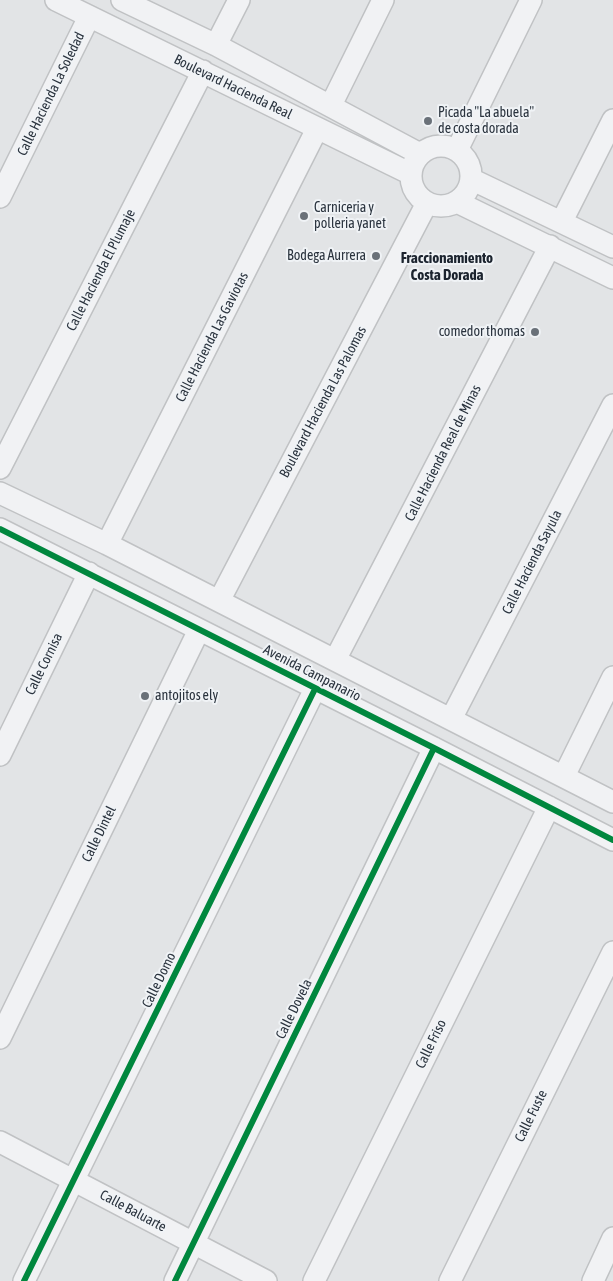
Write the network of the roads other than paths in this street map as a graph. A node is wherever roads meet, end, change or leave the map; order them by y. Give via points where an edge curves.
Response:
1 (56, 0) edge
2 (122, 0) edge
3 (239, 0) edge
4 (383, 0) edge
5 (532, 0) edge
6 (90, 17) junction
7 (216, 45) junction
8 (203, 71) junction
9 (331, 106) junction
10 (613, 120) edge
11 (317, 129) junction
12 (457, 150) junction
13 (420, 154) junction
14 (410, 174) junction
15 (471, 179) junction
16 (0, 197) edge
17 (457, 202) junction
18 (427, 203) junction
19 (562, 220) junction
20 (550, 246) junction
21 (613, 247) edge
22 (613, 278) edge
23 (613, 405) edge
24 (0, 468) edge
25 (0, 493) edge
26 (0, 529) edge
27 (107, 544) junction
28 (89, 574) junction
29 (219, 601) junction
30 (199, 630) junction
31 (335, 660) junction
32 (613, 677) edge
33 (315, 689) junction
34 (451, 719) junction
35 (434, 748) junction
36 (0, 755) edge
37 (564, 776) junction
38 (613, 802) edge
39 (549, 807) junction
40 (613, 840) edge
41 (613, 952) edge
42 (0, 1038) edge
43 (0, 1142) edge
44 (75, 1180) junction
45 (613, 1238) edge
46 (194, 1244) junction
47 (24, 1281) edge
48 (175, 1281) edge
49 (266, 1281) edge
50 (314, 1281) edge
51 (450, 1281) edge
52 (593, 1281) edge

1 - 6 street, Boulevard Hacienda Real
2 - 7 street, Boulevard Hacienda Real
3 - 7 street
4 - 9 street
5 - 12 street
6 - 8 street, Boulevard Hacienda Real
6 - 16 street, Calle Hacienda La Soledad
7 - 9 street, Boulevard Hacienda Real
8 - 11 street, Boulevard Hacienda Real
8 - 24 street, Calle Hacienda El Plumaje
9 - 13 street, Boulevard Hacienda Real
10 - 19 street
11 - 14 street, Boulevard Hacienda Real
11 - 27 street, Calle Hacienda Las Gaviotas
12 - 13 street via 438,146
12 - 15 street via 468,162
13 - 14 street
14 - 18 street via 412,186
15 - 17 street via 467,192
15 - 19 street
17 - 18 street via 442,206
17 - 20 street
18 - 29 street, Boulevard Hacienda Las Palomas
19 - 21 street
20 - 22 street
20 - 31 street, Calle Hacienda Real de Minas
23 - 34 street, Calle Hacienda Sayula
25 - 27 street, Avenida Campanario
26 - 28 street, Avenida Campanario
27 - 29 street, Avenida Campanario
28 - 30 street, Avenida Campanario
28 - 36 street, Calle Cornisa
29 - 31 street, Avenida Campanario
30 - 33 street, Avenida Campanario
30 - 42 street, Calle Dintel
31 - 34 street, Avenida Campanario
32 - 37 street
33 - 35 street, Avenida Campanario
33 - 44 street, Calle Domo
34 - 37 street, Avenida Campanario
35 - 39 street, Avenida Campanario
35 - 46 street, Calle Dovela
37 - 38 street, Avenida Campanario
39 - 40 street, Avenida Campanario
39 - 50 street, Calle Friso
41 - 51 street, Calle Fuste
43 - 44 street, Calle Baluarte
44 - 46 street, Calle Baluarte
44 - 47 street, Calle Domo
45 - 52 street
46 - 48 street, Calle Dovela
46 - 49 street, Calle Baluarte

